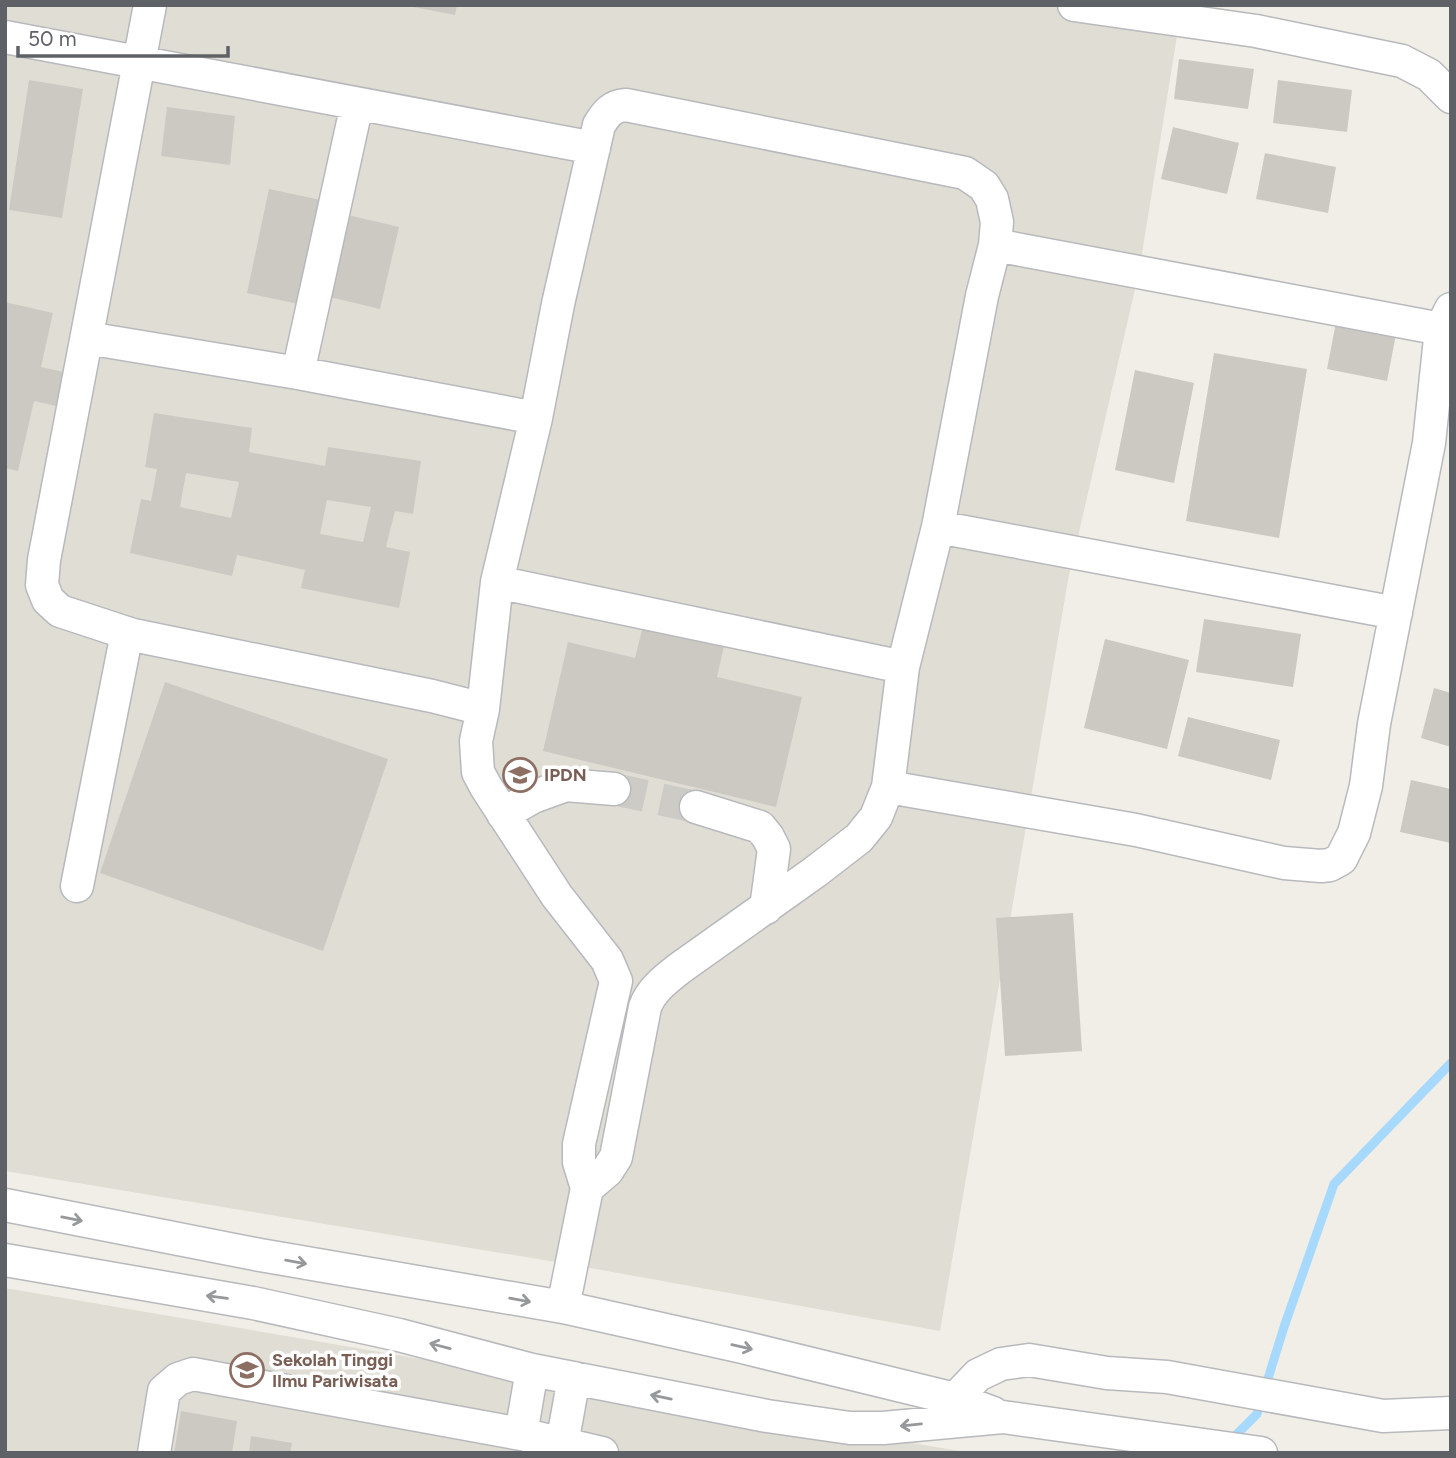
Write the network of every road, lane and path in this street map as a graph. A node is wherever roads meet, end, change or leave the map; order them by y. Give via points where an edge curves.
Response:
1 (150, 5) edge
2 (1074, 5) edge
3 (5, 37) edge
4 (139, 63) junction
5 (1451, 97) edge
6 (357, 104) junction
7 (594, 148) junction
8 (995, 246) junction
9 (1446, 319) edge
10 (87, 338) junction
11 (298, 373) junction
12 (536, 418) junction
13 (938, 527) junction
14 (497, 582) junction
15 (1396, 613) junction
16 (127, 633) junction
17 (903, 667) junction
18 (483, 709) junction
19 (888, 787) junction
20 (614, 789) tunnel mouth
21 (696, 807) tunnel mouth
22 (503, 814) junction
23 (77, 886) dead end
24 (766, 908) junction
25 (587, 1188) junction
26 (5, 1205) edge
27 (260, 1255) junction
28 (5, 1261) edge
29 (253, 1303) junction
30 (563, 1307) junction
31 (532, 1370) junction
32 (574, 1378) junction
33 (951, 1410) junction
34 (1451, 1413) edge
35 (521, 1434) junction
36 (485, 1441) edge
37 (562, 1444) junction
38 (598, 1452) edge
39 (154, 1453) edge
40 (1261, 1453) edge

1 - 4 street
2 - 5 street via 1256,31 1402,61 1429,75
3 - 4 street
4 - 6 street
4 - 10 street
6 - 7 street
6 - 11 street
7 - 8 street via 607,113 626,106 965,173 984,186 992,199 997,222
7 - 12 street
8 - 9 street
8 - 13 street
9 - 15 street via 1429,443
10 - 11 street
10 - 16 street via 42,585 48,600 60,611
11 - 12 street
12 - 14 street
13 - 15 street
13 - 17 street
14 - 17 street
14 - 18 street
15 - 19 street via 1354,833 1340,859 1330,865 1284,863 1136,830
16 - 18 street
16 - 23 street
17 - 19 street
18 - 22 street via 476,741 478,772
19 - 24 street via 876,817 859,838
20 - 22 street via 566,785
21 - 24 street via 760,827 768,837 774,849
22 - 25 street via 615,975 579,1144
24 - 25 street via 663,981 647,1001 616,1157
25 - 30 street
26 -> 27 street
27 - 29 street
27 -> 30 street
29 -> 28 street
31 -> 29 street
30 -> 33 street via 742,1347
31 - 32 street
31 - 35 street
33 -> 32 street via 883,1428 850,1428
32 - 37 street
33 - 34 street via 978,1375 1001,1364 1029,1360 1167,1377 1383,1416
33 - 40 street
35 - 36 street
35 - 37 street
36 - 39 street via 187,1374 164,1391
37 - 38 street

